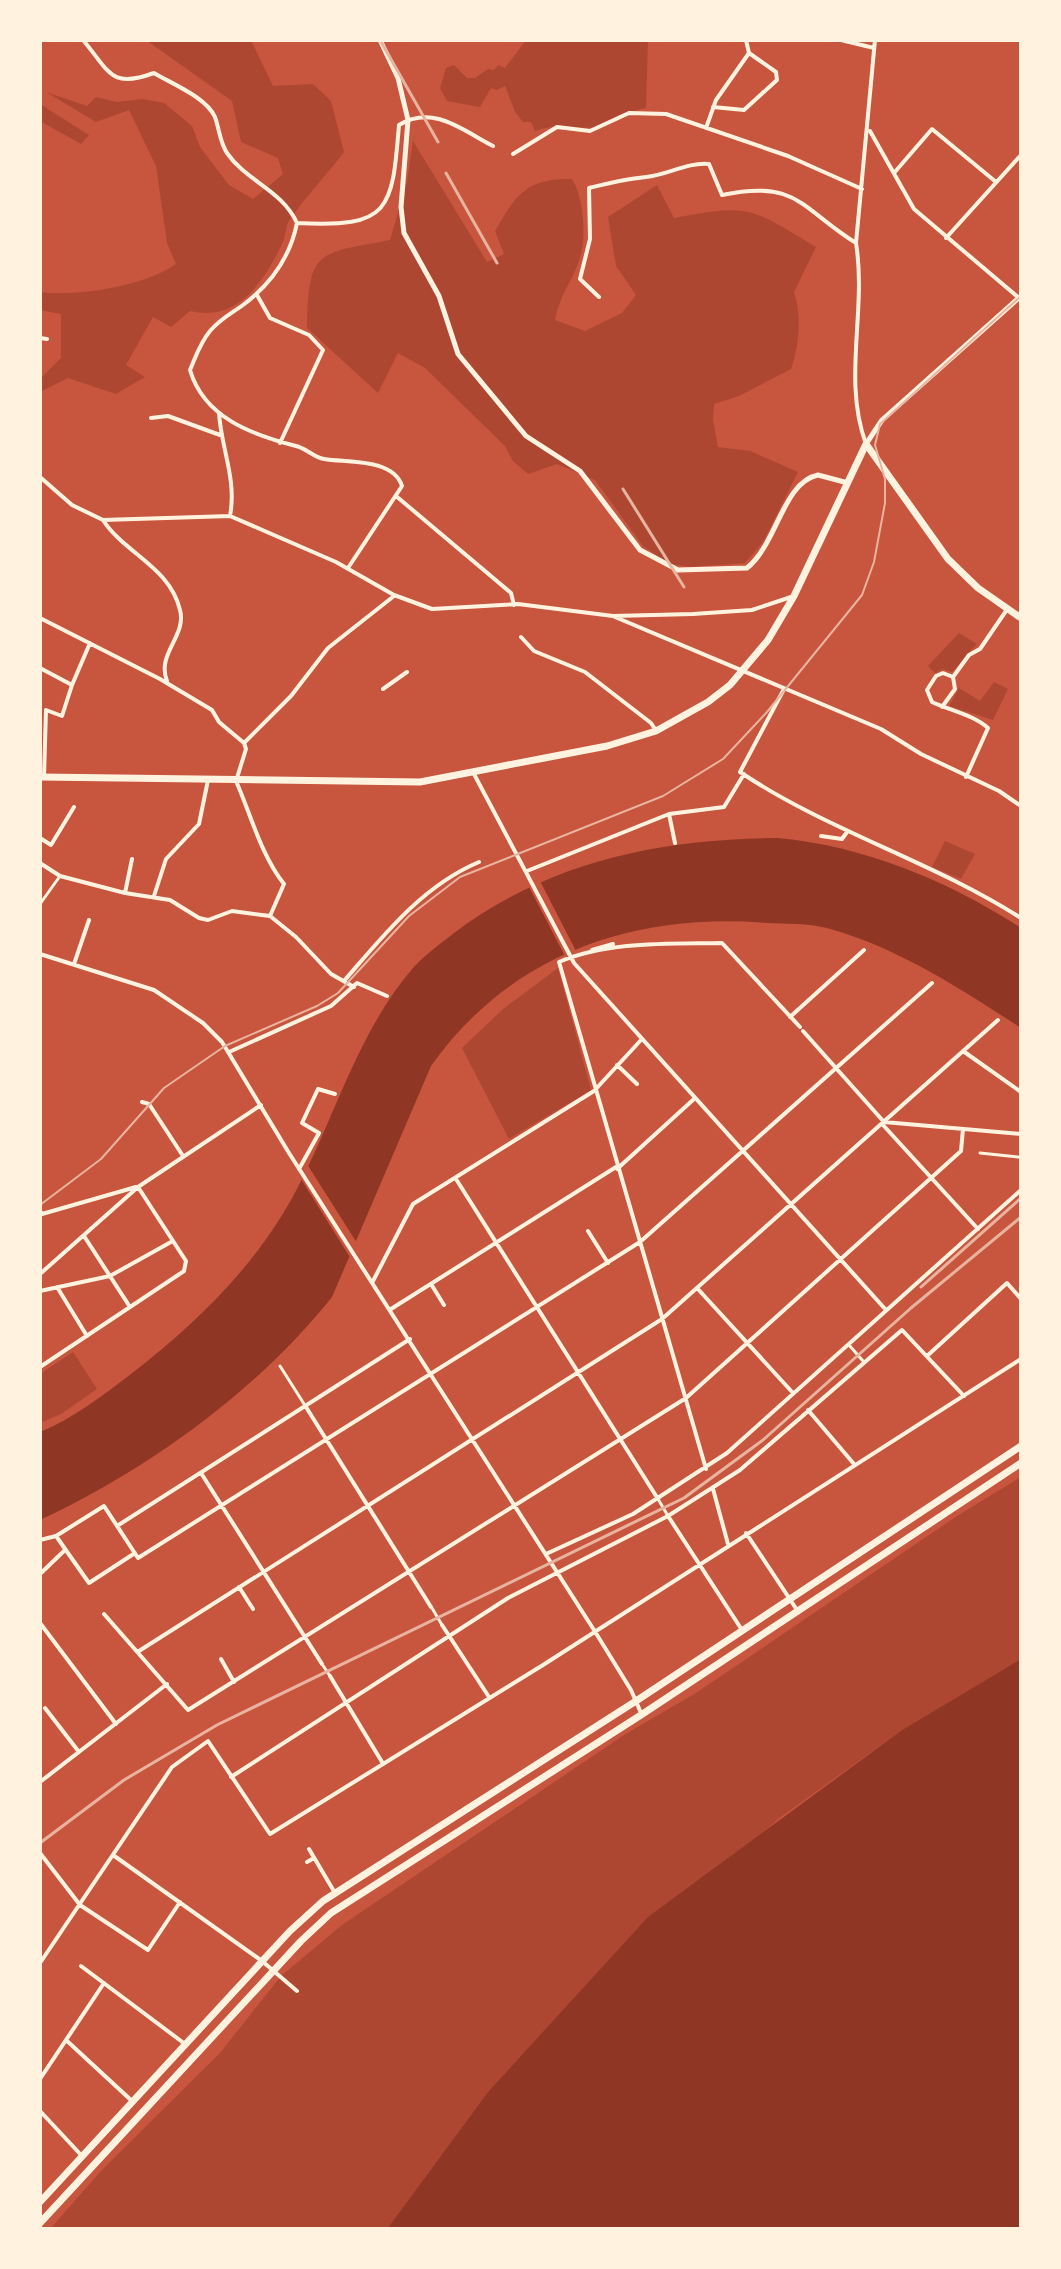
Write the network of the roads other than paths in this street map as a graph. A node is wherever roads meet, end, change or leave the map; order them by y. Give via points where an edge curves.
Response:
1 (83, 40) edge
2 (380, 40) edge
3 (746, 40) edge
4 (841, 40) edge
5 (875, 40) edge
6 (874, 48) junction
7 (749, 53) junction
8 (713, 107) junction
9 (408, 120) junction
10 (706, 128) junction
11 (868, 129) junction
12 (493, 146) dead end
13 (513, 154) dead end
14 (1021, 155) edge
15 (893, 174) junction
16 (996, 182) junction
17 (862, 189) junction
18 (297, 223) junction
19 (946, 238) junction
20 (856, 243) junction
21 (257, 295) junction
22 (599, 297) dead end
23 (1020, 297) edge
24 (40, 338) edge
25 (47, 339) dead end
26 (219, 413) junction
27 (151, 418) dead end
28 (220, 435) junction
29 (280, 443) junction
30 (866, 444) junction
31 (40, 477) edge
32 (848, 483) junction
33 (396, 496) junction
34 (230, 516) junction
35 (103, 520) junction
36 (348, 568) junction
37 (394, 595) junction
38 (794, 596) junction
39 (514, 605) junction
40 (1008, 608) junction
41 (613, 616) junction
42 (40, 618) edge
43 (1021, 618) edge
44 (521, 637) dead end
45 (90, 643) junction
46 (40, 668) edge
47 (744, 671) junction
48 (407, 672) dead end
49 (953, 677) junction
50 (72, 685) junction
51 (169, 685) junction
52 (383, 689) dead end
53 (784, 689) junction
54 (942, 707) junction
55 (43, 709) edge
56 (656, 731) junction
57 (244, 743) junction
58 (474, 774) junction
59 (744, 774) junction
60 (42, 777) edge
61 (966, 777) junction
62 (208, 780) junction
63 (236, 781) junction
64 (1021, 806) edge
65 (74, 807) dead end
66 (669, 814) junction
67 (847, 831) junction
68 (821, 836) dead end
69 (40, 838) edge
70 (675, 843) dead end
71 (132, 859) dead end
72 (479, 862) dead end
73 (40, 863) edge
74 (526, 872) junction
75 (60, 876) junction
76 (125, 893) junction
77 (154, 896) junction
78 (270, 916) junction
79 (1021, 918) edge
80 (89, 920) dead end
81 (40, 928) edge
82 (613, 944) dead end
83 (864, 950) dead end
84 (40, 954) edge
85 (569, 955) junction
86 (580, 955) junction
87 (74, 964) junction
88 (344, 981) junction
89 (932, 983) dead end
90 (354, 987) junction
91 (387, 996) dead end
92 (790, 1017) junction
93 (998, 1020) dead end
94 (641, 1039) junction
95 (963, 1051) junction
96 (229, 1052) junction
97 (617, 1065) junction
98 (837, 1067) junction
99 (637, 1084) dead end
100 (594, 1091) junction
101 (1021, 1092) edge
102 (335, 1094) dead end
103 (694, 1099) junction
104 (142, 1102) dead end
105 (261, 1105) junction
106 (883, 1123) junction
107 (963, 1129) junction
108 (1021, 1134) edge
109 (742, 1151) junction
110 (980, 1153) dead end
111 (183, 1156) junction
112 (1018, 1157) dead end
113 (617, 1168) junction
114 (299, 1169) junction
115 (932, 1177) junction
116 (456, 1179) junction
117 (138, 1187) junction
118 (1021, 1190) edge
119 (791, 1205) junction
120 (41, 1213) edge
121 (978, 1229) junction
122 (588, 1231) dead end
123 (84, 1236) junction
124 (172, 1241) junction
125 (640, 1242) junction
126 (497, 1244) junction
127 (839, 1259) junction
128 (608, 1263) junction
129 (40, 1274) edge
130 (110, 1276) junction
131 (373, 1281) junction
132 (431, 1284) junction
133 (57, 1287) junction
134 (697, 1288) junction
135 (40, 1291) edge
136 (1021, 1299) edge
137 (444, 1305) dead end
138 (130, 1307) junction
139 (537, 1307) junction
140 (391, 1309) junction
141 (886, 1310) junction
142 (662, 1319) junction
143 (87, 1336) junction
144 (410, 1339) junction
145 (747, 1345) junction
146 (849, 1345) junction
147 (927, 1356) junction
148 (1021, 1359) edge
149 (863, 1361) junction
150 (41, 1366) edge
151 (280, 1366) dead end
152 (578, 1372) junction
153 (431, 1373) junction
154 (793, 1393) junction
155 (964, 1396) junction
156 (686, 1398) junction
157 (306, 1407) junction
158 (808, 1410) junction
159 (473, 1439) junction
160 (326, 1440) junction
161 (621, 1441) junction
162 (1021, 1446) edge
163 (1021, 1463) edge
164 (854, 1464) junction
165 (706, 1469) junction
166 (201, 1473) junction
167 (712, 1489) junction
168 (658, 1499) junction
169 (367, 1504) junction
170 (515, 1505) junction
171 (222, 1506) junction
172 (668, 1516) junction
173 (117, 1526) junction
174 (746, 1533) junction
175 (56, 1536) junction
176 (40, 1540) edge
177 (728, 1544) junction
178 (65, 1550) junction
179 (135, 1553) junction
180 (546, 1554) junction
181 (697, 1563) junction
182 (262, 1571) junction
183 (556, 1571) junction
184 (408, 1573) junction
185 (40, 1574) edge
186 (238, 1587) junction
187 (789, 1598) junction
188 (431, 1607) joint
189 (253, 1609) dead end
190 (797, 1610) junction
191 (104, 1614) dead end
192 (40, 1623) edge
193 (442, 1625) joint
194 (594, 1630) junction
195 (742, 1630) junction
196 (305, 1637) junction
197 (450, 1637) junction
198 (139, 1651) junction
199 (221, 1659) dead end
200 (322, 1664) joint
201 (330, 1676) joint
202 (234, 1682) junction
203 (167, 1684) junction
204 (489, 1697) junction
205 (636, 1701) junction
206 (345, 1702) junction
207 (45, 1708) dead end
208 (641, 1715) junction
209 (116, 1724) junction
210 (79, 1752) junction
211 (382, 1762) junction
212 (231, 1777) junction
213 (40, 1781) edge
214 (309, 1849) dead end
215 (40, 1853) edge
216 (113, 1855) junction
217 (314, 1858) junction
218 (307, 1862) dead end
219 (335, 1893) junction
220 (180, 1902) junction
221 (80, 1905) junction
222 (262, 1961) junction
223 (40, 1963) edge
224 (81, 1966) dead end
225 (274, 1970) junction
226 (104, 1983) junction
227 (297, 1991) dead end
228 (66, 2040) junction
229 (186, 2044) junction
230 (40, 2079) edge
231 (133, 2102) junction
232 (40, 2111) edge
233 (82, 2157) junction
234 (40, 2202) edge
235 (41, 2219) edge

1 - 18 street via 115,78 131,81 154,73 204,103 214,114 226,152 280,197
2 - 9 street via 398,78
3 - 7 street
4 - 6 street
5 - 6 street
6 - 11 street
7 - 8 street
7 - 8 street via 776,72 777,80 744,110
8 - 10 street
9 - 12 street via 425,115 468,129
9 - 18 street via 399,125 395,177 383,209 334,225
9 - 32 street via 404,233 439,296 458,354 526,436 586,477 640,550 678,570 747,568 763,552 801,483 818,475
10 - 13 street via 666,114 629,113 590,131 557,127
10 - 17 street
11 - 15 street
11 - 17 street
14 - 16 street
15 - 16 street via 932,129
15 - 19 street via 914,209
16 - 19 street
17 - 20 street
18 - 21 street via 287,256
19 - 23 street
20 - 22 street via 800,200 747,190 722,195 709,164 632,176 589,188 590,239 580,279
20 - 30 street via 860,270 853,384 856,417
21 - 26 street via 211,329 190,370 194,385
21 - 29 street via 270,318 309,335 323,350
23 - 30 street via 882,420
24 - 25 street
26 - 28 street
26 - 29 street via 245,431
27 - 28 street via 168,416
28 - 34 street via 231,473
29 - 33 street via 299,446 319,458 370,464 394,473 402,486
30 - 32 highway
30 - 40 highway via 948,559
31 - 35 street via 72,505
32 - 38 highway
33 - 36 street
33 - 39 street via 511,593
34 - 35 street
34 - 36 street
35 - 51 street via 126,548 155,567 180,608 181,620 162,666
36 - 37 street
37 - 39 street via 444,610
37 - 57 street via 328,648 291,696
38 - 41 street via 752,610
38 - 47 highway
39 - 41 street
40 - 43 highway
40 - 49 street
41 - 47 street
42 - 45 street
44 - 56 street via 534,651 585,672
45 - 50 street
45 - 51 street
46 - 50 street
47 - 53 street
47 - 56 highway via 708,702
48 - 52 street
49 - 54 street via 955,689
49 - 54 street via 936,676 927,690 932,702
50 - 55 street via 62,716
51 - 57 street via 212,710
53 - 59 street via 740,772
53 - 61 street via 881,729
54 - 61 street via 988,728
55 - 60 street
56 - 58 highway
57 - 63 street
58 - 63 highway via 405,783
58 - 74 street
59 - 66 street via 724,807
59 - 67 street
60 - 62 highway
61 - 64 street
62 - 63 highway
62 - 77 street via 199,824 166,859
63 - 78 street via 269,865 284,884
65 - 69 street via 51,845
66 - 70 street
66 - 74 street
67 - 68 street via 842,839
67 - 79 street via 970,888
71 - 76 street
72 - 88 street via 417,902
73 - 75 street
74 - 85 street
75 - 76 street
75 - 81 street via 40,904
76 - 77 street
77 - 78 street via 208,920 232,911
78 - 88 street
80 - 87 street
82 - 86 street
83 - 92 street
84 - 87 street
85 - 86 street
85 - 94 street
85 - 100 street via 559,962
86 - 92 street via 722,943
87 - 96 street via 165,996 203,1023
88 - 90 street
89 - 98 street
90 - 91 street via 359,983
90 - 96 street via 331,1006
92 - 98 street
93 - 95 street
94 - 97 street
94 - 103 street
95 - 101 street
95 - 106 street
96 - 105 street
97 - 99 street
97 - 100 street
98 - 106 street
98 - 109 street
100 - 113 street
100 - 116 street
102 - 114 street via 318,1089 302,1123 319,1133
103 - 109 street
103 - 113 street
104 - 111 street via 149,1104
105 - 111 street
105 - 114 street
106 - 107 street
106 - 115 street
106 - 119 street
107 - 108 street
107 - 115 street via 961,1151
109 - 119 street
109 - 125 street
110 - 112 street
111 - 117 street
113 - 125 street
113 - 126 street
114 - 131 street
115 - 121 street
115 - 127 street
116 - 126 street
116 - 131 street via 413,1204
117 - 120 street
117 - 123 street
117 - 124 street
118 - 121 street
119 - 127 street
119 - 134 street
121 - 141 street
122 - 128 street
123 - 129 street
123 - 130 street
124 - 130 street
124 - 138 street via 186,1261 184,1271
125 - 128 street
125 - 142 street
126 - 132 street
126 - 139 street
127 - 141 street
127 - 145 street
128 - 139 street
130 - 133 street
130 - 138 street
131 - 140 street
132 - 137 street
132 - 140 street
133 - 135 street
133 - 143 street
134 - 142 street
134 - 145 street
136 - 147 street via 1007,1283
138 - 143 street
139 - 152 street
139 - 153 street
140 - 144 street
141 - 146 street
142 - 152 street
142 - 156 street
143 - 150 street
144 - 153 street
144 - 157 street
145 - 154 street
145 - 156 street
146 - 149 street
146 - 154 street
147 - 149 street via 902,1330
147 - 155 street
148 - 155 street
149 - 158 street
151 - 157 street
152 - 159 street
152 - 161 street
153 - 159 street
153 - 160 street
154 - 165 street
155 - 164 street
156 - 161 street
156 - 165 street
157 - 160 street
157 - 166 street
158 - 164 street
158 - 167 street
159 - 169 street
159 - 170 street
160 - 169 street
160 - 171 street
161 - 168 street
161 - 170 street
162 - 187 highway
163 - 190 highway
164 - 174 street
165 - 168 street
166 - 171 street
166 - 173 street
167 - 172 street
167 - 177 street
168 - 172 street
168 - 180 street
169 - 182 street
169 - 184 street
170 - 180 street
170 - 184 street
171 - 179 street via 138,1558
171 - 182 street
172 - 181 street
172 - 183 street
173 - 175 street via 104,1506
173 - 179 street
174 - 177 street
174 - 187 street
175 - 176 street
175 - 178 street
177 - 181 street
178 - 179 street via 89,1583
178 - 185 street
180 - 183 street
181 - 194 street
181 - 195 street
182 - 186 street
182 - 196 street
183 - 194 street
183 - 197 street
184 - 188 street
184 - 196 street
186 - 189 street
186 - 198 street
187 - 190 street
187 - 195 highway
188 - 193 street
190 - 208 highway
191 - 198 street
192 - 209 street
193 - 197 street
194 - 204 street
194 - 205 street
195 - 205 highway
196 - 200 street
196 - 202 street
197 - 204 street
197 - 206 street
198 - 203 street
199 - 202 street
200 - 201 street
201 - 206 street
202 - 203 street via 188,1710
203 - 209 street
204 - 211 street
205 - 208 street
205 - 219 highway
206 - 211 street
206 - 212 street
207 - 210 street
208 - 225 highway via 354,1896
209 - 210 street
210 - 213 street
211 - 212 street via 270,1834
212 - 216 street via 208,1741 172,1767
214 - 217 street
215 - 221 street
216 - 220 street
216 - 221 street
217 - 218 street
217 - 219 street
219 - 222 highway
220 - 221 street via 148,1950
220 - 222 street
221 - 223 street
222 - 225 street
222 - 229 highway
224 - 226 street
225 - 227 street
225 - 235 highway
226 - 228 street
226 - 229 street
228 - 230 street
228 - 231 street
229 - 231 highway
231 - 233 highway
232 - 233 street
233 - 234 highway

